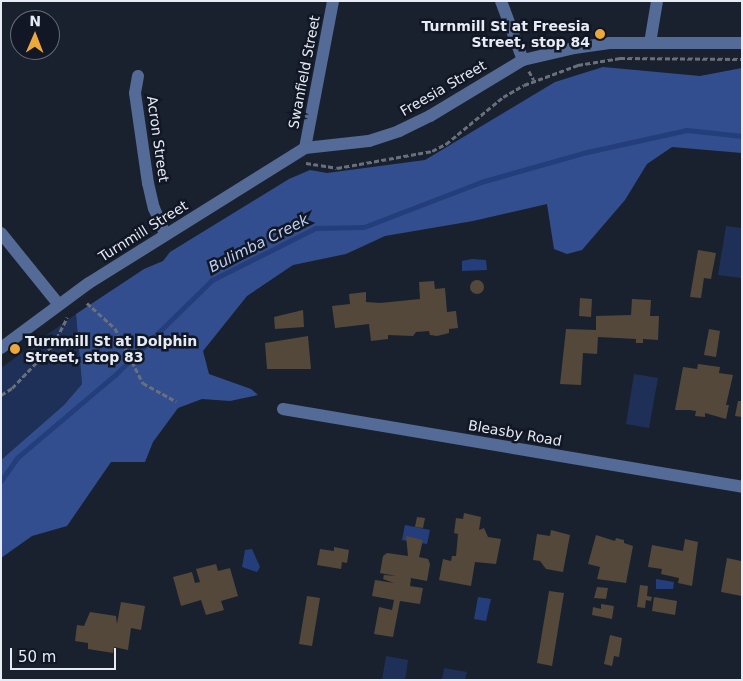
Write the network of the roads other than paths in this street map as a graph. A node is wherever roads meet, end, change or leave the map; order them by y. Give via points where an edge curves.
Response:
1 (333, 1) edge
2 (502, 1) edge
3 (657, 1) edge
4 (650, 43) junction
5 (742, 44) edge
6 (523, 60) junction
7 (138, 76) dead end
8 (306, 148) junction
9 (1, 233) edge
10 (166, 234) junction
11 (59, 305) junction
12 (1, 348) edge
13 (283, 409) dead end
14 (742, 487) edge

1 - 8 street, Swanfield Street
2 - 6 street
3 - 4 street
4 - 5 street, Freesia Street
4 - 6 street, Freesia Street via 610,43
6 - 8 street, Freesia Street via 430,116 399,130 369,141
7 - 10 street, Acron Street via 135,94 148,183 154,208
8 - 10 street, Turnmill Street
9 - 11 street
10 - 11 street, Turnmill Street
11 - 12 street, Turnmill Street
13 - 14 street, Bleasby Road

